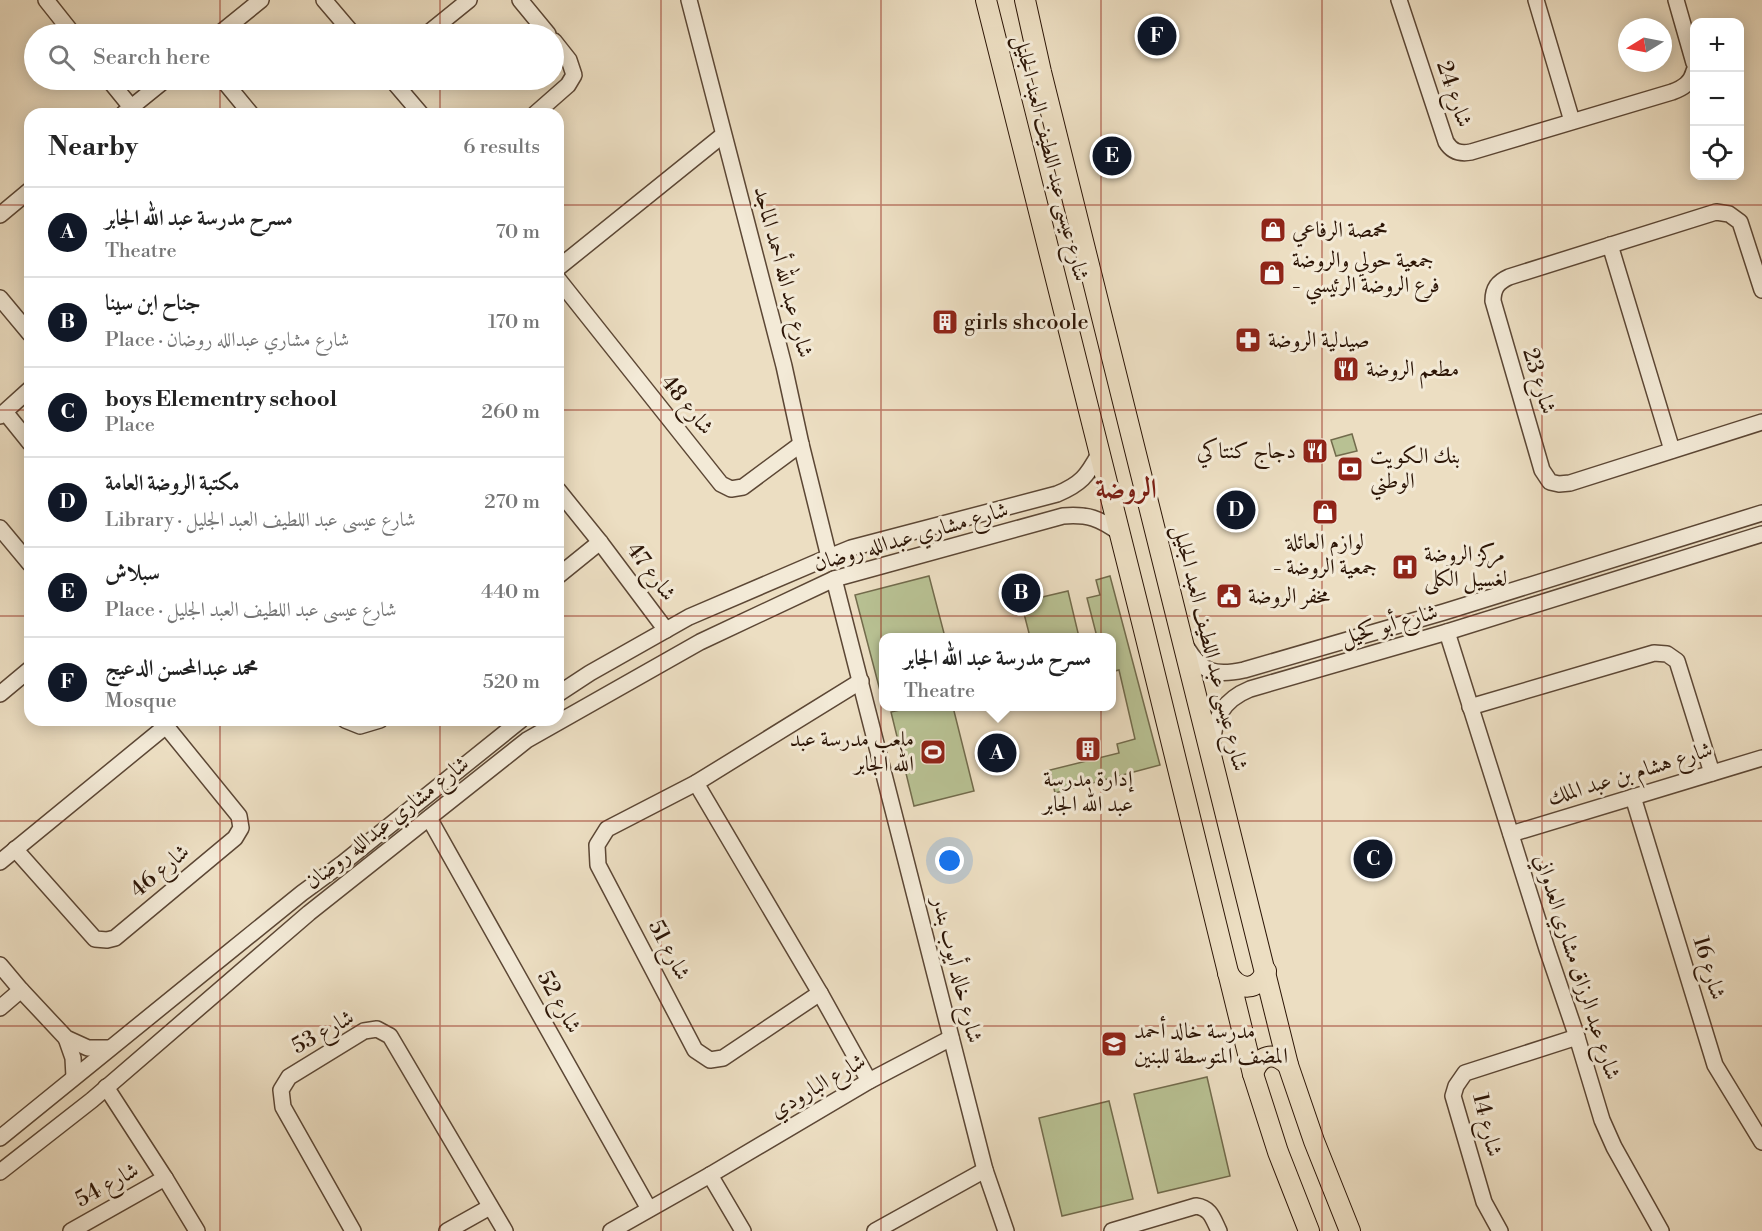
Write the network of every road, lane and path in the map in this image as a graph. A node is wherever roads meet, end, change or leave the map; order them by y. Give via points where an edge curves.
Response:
1 (46, 0) edge
2 (260, 0) edge
3 (324, 0) edge
4 (469, 0) edge
5 (520, 0) edge
6 (689, 0) edge
7 (986, 0) edge
8 (1399, 0) edge
9 (1536, 0) edge
10 (1676, 0) edge
11 (1030, 5) edge
12 (65, 24) edge
13 (231, 24) edge
14 (344, 24) edge
15 (439, 24) edge
16 (540, 24) edge
17 (1690, 46) edge
18 (564, 54) edge
19 (1694, 72) edge
20 (564, 89) edge
21 (115, 90) edge
22 (153, 90) edge
23 (231, 90) edge
24 (401, 90) edge
25 (562, 90) edge
26 (125, 108) edge
27 (131, 108) edge
28 (246, 108) edge
29 (416, 108) edge
30 (542, 108) edge
31 (1572, 122) junction
32 (723, 135) junction
33 (24, 195) edge
34 (0, 215) edge
35 (1610, 245) junction
36 (564, 263) edge
37 (564, 287) edge
38 (1762, 290) edge
39 (0, 298) edge
40 (24, 327) edge
41 (24, 394) edge
42 (2, 414) edge
43 (1762, 422) edge
44 (24, 437) edge
45 (801, 444) junction
46 (1672, 450) junction
47 (1100, 454) junction
48 (564, 497) edge
49 (1762, 513) edge
50 (956, 521) junction
51 (0, 528) edge
52 (1705, 531) junction
53 (1120, 533) junction
54 (1762, 534) edge
55 (1678, 539) junction
56 (600, 542) junction
57 (965, 543) junction
58 (1711, 550) junction
59 (24, 557) edge
60 (829, 557) junction
61 (1684, 558) junction
62 (564, 571) edge
63 (834, 579) junction
64 (666, 630) junction
65 (1447, 632) junction
66 (1183, 642) junction
67 (1254, 666) junction
68 (590, 673) junction
69 (24, 674) edge
70 (861, 681) junction
71 (1260, 687) junction
72 (564, 689) edge
73 (564, 692) edge
74 (0, 694) edge
75 (604, 696) junction
76 (1470, 707) junction
77 (574, 713) junction
78 (564, 719) edge
79 (159, 726) edge
80 (165, 726) edge
81 (514, 726) edge
82 (551, 726) edge
83 (1214, 760) junction
84 (1761, 763) edge
85 (1712, 773) junction
86 (696, 783) junction
87 (1634, 797) junction
88 (429, 818) junction
89 (1511, 834) junction
90 (15, 849) junction
91 (0, 862) edge
92 (248, 937) junction
93 (261, 955) junction
94 (0, 965) edge
95 (213, 965) junction
96 (1266, 971) junction
97 (1228, 973) junction
98 (223, 987) junction
99 (21, 990) junction
100 (820, 993) junction
101 (0, 1008) edge
102 (1577, 1037) junction
103 (66, 1038) junction
104 (951, 1038) junction
105 (111, 1048) junction
106 (1288, 1065) junction
107 (1253, 1074) junction
108 (74, 1077) junction
109 (869, 1081) junction
110 (106, 1087) junction
111 (18, 1124) junction
112 (0, 1138) edge
113 (1762, 1142) edge
114 (33, 1145) junction
115 (0, 1152) edge
116 (985, 1170) junction
117 (0, 1171) edge
118 (710, 1175) junction
119 (165, 1178) junction
120 (490, 1207) junction
121 (650, 1209) junction
122 (71, 1231) edge
123 (197, 1231) edge
124 (353, 1231) edge
125 (447, 1231) edge
126 (505, 1231) edge
127 (611, 1231) edge
128 (743, 1231) edge
129 (875, 1231) edge
130 (1006, 1231) edge
131 (1112, 1231) edge
132 (1219, 1231) edge
133 (1309, 1231) edge
134 (1350, 1231) edge
135 (1500, 1231) edge
136 (1661, 1231) edge

1 - 12 street
2 - 13 street
3 - 14 street
4 - 15 street
5 - 16 street
6 - 32 street, شارع عبد الله أحمد الماجد
7 - 47 main road, شارع عيسى عبد اللطيف العبد الجليل
8 - 31 street, شارع 24 via 1452,150 1471,152
9 - 31 street
10 - 17 street
11 - 66 main road, شارع عيسى عبد اللطيف العبد الجليل via 1047,94
18 - 20 street via 574,75
19 - 31 street, شارع 24 via 1679,90
21 - 26 street
22 - 27 street
23 - 28 street
24 - 29 street
25 - 30 street
32 - 36 street
32 - 45 street, شارع عبد الله أحمد الماجد
33 - 34 street
35 - 38 street, شارع 23 via 1707,214 1729,214 1742,227
35 - 46 street
35 - 46 street, شارع 23 via 1509,277 1493,292 1494,308 1542,470 1550,482 1564,484
37 - 45 street, شارع 48 via 721,484 731,489 743,487
39 - 40 street
41 - 42 street
42 - 44 street
43 - 46 street, شارع 23
45 - 60 street, شارع عبد الله أحمد الماجد
47 - 50 street, شارع مشاري عبدالله روضان via 1073,487
47 - 53 main road, شارع عيسى عبد اللطيف العبد الجليل
48 - 56 street, شارع 47
49 - 52 street, شارع أبو كحيل
50 - 57 street via 970,530
50 - 60 street, شارع مشاري عبدالله روضان
51 - 59 street
52 - 55 street, شارع أبو كحيل
52 - 58 street via 1701,540
53 - 57 street, شارع مشاري عبدالله روضان via 1094,517 1063,516
53 - 97 main road, شارع عيسى عبد اللطيف العبد الجليل
54 - 58 street, شارع أبو كحيل
55 - 61 street via 1685,545
55 - 67 street, شارع أبو كحيل
56 - 62 street, شارع 47
56 - 64 street, شارع 47
57 - 63 street, شارع مشاري عبدالله روضان
58 - 61 street, شارع أبو كحيل
60 - 64 street, شارع مشاري عبدالله روضان
61 - 65 street, شارع أبو كحيل
63 - 70 street, شارع خالد أيوب بندر
63 - 75 street, شارع مشاري عبدالله روضان via 700,642
64 - 68 street, شارع مشاري عبدالله روضان
65 - 71 street, شارع أبو كحيل
65 - 76 street, شارع عبد الرزاق مشاري العدواني
66 - 67 street, شارع أبو كحيل via 1198,664 1209,671 1226,673
66 - 83 main road, شارع عيسى عبد اللطيف العبد الجليل
67 - 71 street via 1253,678
68 - 72 street, شارع مشاري عبدالله روضان
68 - 75 street via 586,678 587,690 591,695
69 - 74 street
70 - 86 street, شارع 51
70 - 104 street, شارع خالد أيوب بندر
71 - 83 street, شارع أبو كحيل via 1236,696 1220,713 1213,735
73 - 77 street via 577,701
75 - 77 street, شارع مشاري عبدالله روضان
76 - 85 street via 1654,653 1667,654 1677,661
76 - 89 street, شارع عبد الرزاق مشاري العدواني
77 - 78 street, شارع مشاري عبدالله روضان
79 - 90 street, شارع 46
80 - 90 street, شارع 46 via 238,816 241,828 235,838 115,938 95,939
81 - 92 street, شارع مشاري عبدالله روضان
82 - 88 street, شارع مشاري عبدالله روضان via 527,740
83 - 96 main road, شارع عيسى عبد اللطيف العبد الجليل
84 - 85 street, شارع هشام بن عبد الملك
85 - 87 street, شارع هشام بن عبد الملك
86 - 100 street
86 - 100 street, شارع 51 via 608,829 597,845 598,865 695,1050 710,1060 723,1058
87 - 89 street, شارع هشام بن عبد الملك
87 - 113 street, شارع 16 via 1715,1065
88 - 93 street, شارع مشاري عبدالله روضان
88 - 121 street, شارع 52
89 - 102 street, شارع عبد الرزاق مشاري العدواني
90 - 91 street, شارع 46
92 - 93 street via 250,949
92 - 95 street, شارع مشاري عبدالله روضان
93 - 98 street, شارع مشاري عبدالله روضان
94 - 99 street
95 - 98 street via 224,962 233,969
95 - 105 street, شارع مشاري عبدالله روضان
96 - 97 main road via 1263,979 1248,987 1239,986
96 - 106 main road, شارع عيسى عبد اللطيف العبد الجليل
97 - 107 main road, شارع عيسى عبد اللطيف العبد الجليل
98 - 110 street, شارع مشاري عبدالله روضان
99 - 101 street
99 - 103 street
100 - 109 street
102 - 135 street, شارع 14 via 1465,1073 1456,1086 1453,1096 1484,1202
102 - 136 street, شارع عبد الرزاق مشاري العدواني via 1602,1120
103 - 105 street via 88,1048
103 - 108 street
104 - 109 street, شارع البارودي
104 - 116 street, شارع خالد أيوب بندر
105 - 108 street, شارع مشاري عبدالله روضان
106 - 107 main road via 1281,1058 1263,1058
106 - 134 main road, شارع عيسى عبد اللطيف العبد الجليل
107 - 133 main road, شارع عيسى عبد اللطيف العبد الجليل
108 - 111 street, شارع مشاري عبدالله روضان
109 - 118 street, شارع البارودي
110 - 114 street, شارع مشاري عبدالله روضان
110 - 119 street
111 - 112 street, شارع مشاري عبدالله روضان
111 - 114 street via 13,1134 17,1145
114 - 117 street, شارع مشاري عبدالله روضان
115 - 117 street via 4,1156
116 - 129 street
116 - 130 street, شارع خالد أيوب بندر
118 - 121 street, شارع البارودي
118 - 128 street
119 - 122 street, شارع 54
119 - 123 street
120 - 124 street, شارع 53 via 390,1036 377,1029 364,1031 289,1077 281,1090 283,1107
120 - 125 street
120 - 126 street, شارع 53
121 - 127 street, شارع البارودي
131 - 132 street via 1197,1206 1209,1211

